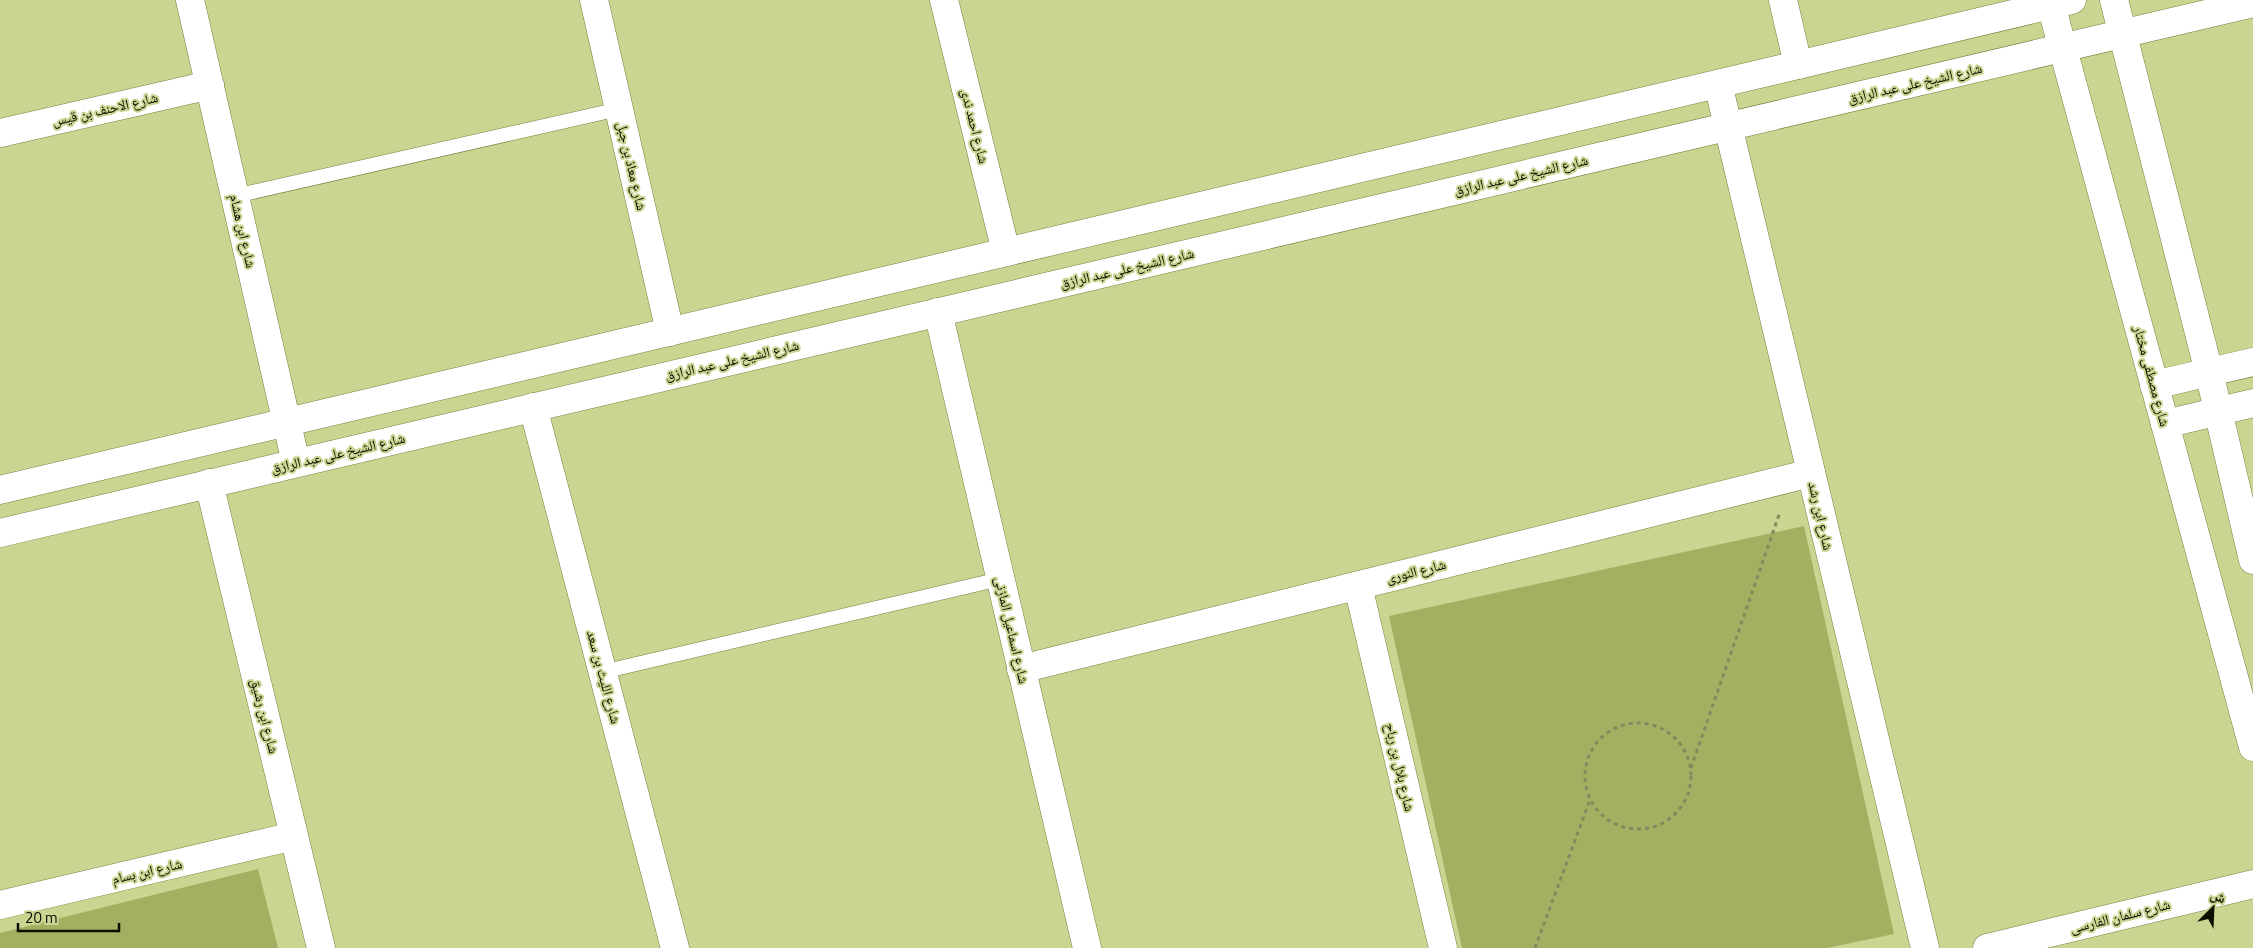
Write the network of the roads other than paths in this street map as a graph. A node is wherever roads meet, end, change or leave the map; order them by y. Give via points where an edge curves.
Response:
1 (190, 0) edge
2 (594, 0) edge
3 (944, 0) edge
4 (1783, 0) edge
5 (2114, 0) edge
6 (2062, 2) edge
7 (2253, 3) edge
8 (2123, 34) junction
9 (2063, 49) junction
10 (1798, 65) junction
11 (1718, 84) junction
12 (210, 85) junction
13 (619, 109) junction
14 (1728, 127) junction
15 (0, 134) edge
16 (235, 196) junction
17 (1006, 252) junction
18 (938, 312) junction
19 (670, 332) junction
20 (2253, 362) edge
21 (2209, 372) junction
22 (2154, 384) junction
23 (2253, 403) edge
24 (533, 407) junction
25 (2218, 411) junction
26 (286, 422) junction
27 (2165, 424) junction
28 (296, 463) junction
29 (1802, 476) junction
30 (209, 483) junction
31 (0, 490) edge
32 (0, 532) edge
33 (2253, 560) edge
34 (1000, 579) junction
35 (1358, 586) junction
36 (1021, 669) junction
37 (602, 672) junction
38 (2253, 747) edge
39 (294, 836) junction
40 (2253, 884) edge
41 (0, 906) edge
42 (321, 948) edge
43 (675, 948) edge
44 (1087, 948) edge
45 (1443, 948) edge
46 (1925, 948) edge
47 (1987, 948) edge

1 - 12 street, شارع ابن هشام
2 - 13 street, شارع معاذ بن جبل
3 - 17 street, شارع احمد ندى
4 - 10 street
5 - 8 street
6 - 9 street, شارع مصطفى مختار
6 - 10 street
7 - 8 street, شارع الشيخ على عبد الرازق
8 - 9 street, شارع الشيخ على عبد الرازق
8 - 21 street
9 - 14 street, شارع الشيخ على عبد الرازق
9 - 22 street, شارع مصطفى مختار
10 - 11 street
11 - 14 street, شارع ابن رشد
11 - 17 street
12 - 15 street, شارع الاحنف بن قيس
12 - 16 street, شارع ابن هشام
13 - 16 lane
13 - 19 street, شارع معاذ بن جبل
14 - 18 street, شارع الشيخ على عبد الرازق
14 - 29 street, شارع ابن رشد
16 - 26 street, شارع ابن هشام
17 - 19 street
18 - 24 street, شارع الشيخ على عبد الرازق
18 - 34 street, شارع اسماعيل المازنى
19 - 26 street
20 - 21 street
21 - 22 street
21 - 25 street
22 - 27 street, شارع مصطفى مختار
23 - 25 street
24 - 28 street, شارع الشيخ على عبد الرازق
24 - 37 street, شارع الليث بن سعد
25 - 27 street
25 - 33 street
26 - 28 street, شارع ابن هشام
26 - 31 street
27 - 38 street, شارع مصطفى مختار
28 - 30 street, شارع الشيخ على عبد الرازق
29 - 35 street, شارع النورى
29 - 46 street, شارع ابن رشد
30 - 32 street, شارع الشيخ على عبد الرازق
30 - 39 street, شارع ابن رشيق
34 - 36 street, شارع اسماعيل المازنى
34 - 37 lane
35 - 36 street, شارع النورى
35 - 45 street, شارع بلال بن رباح
36 - 44 street, شارع اسماعيل المازنى
37 - 43 street, شارع الليث بن سعد
39 - 41 street, شارع ابن بسام
39 - 42 street, شارع ابن رشيق
40 - 47 street, شارع سلمان الفارسى

